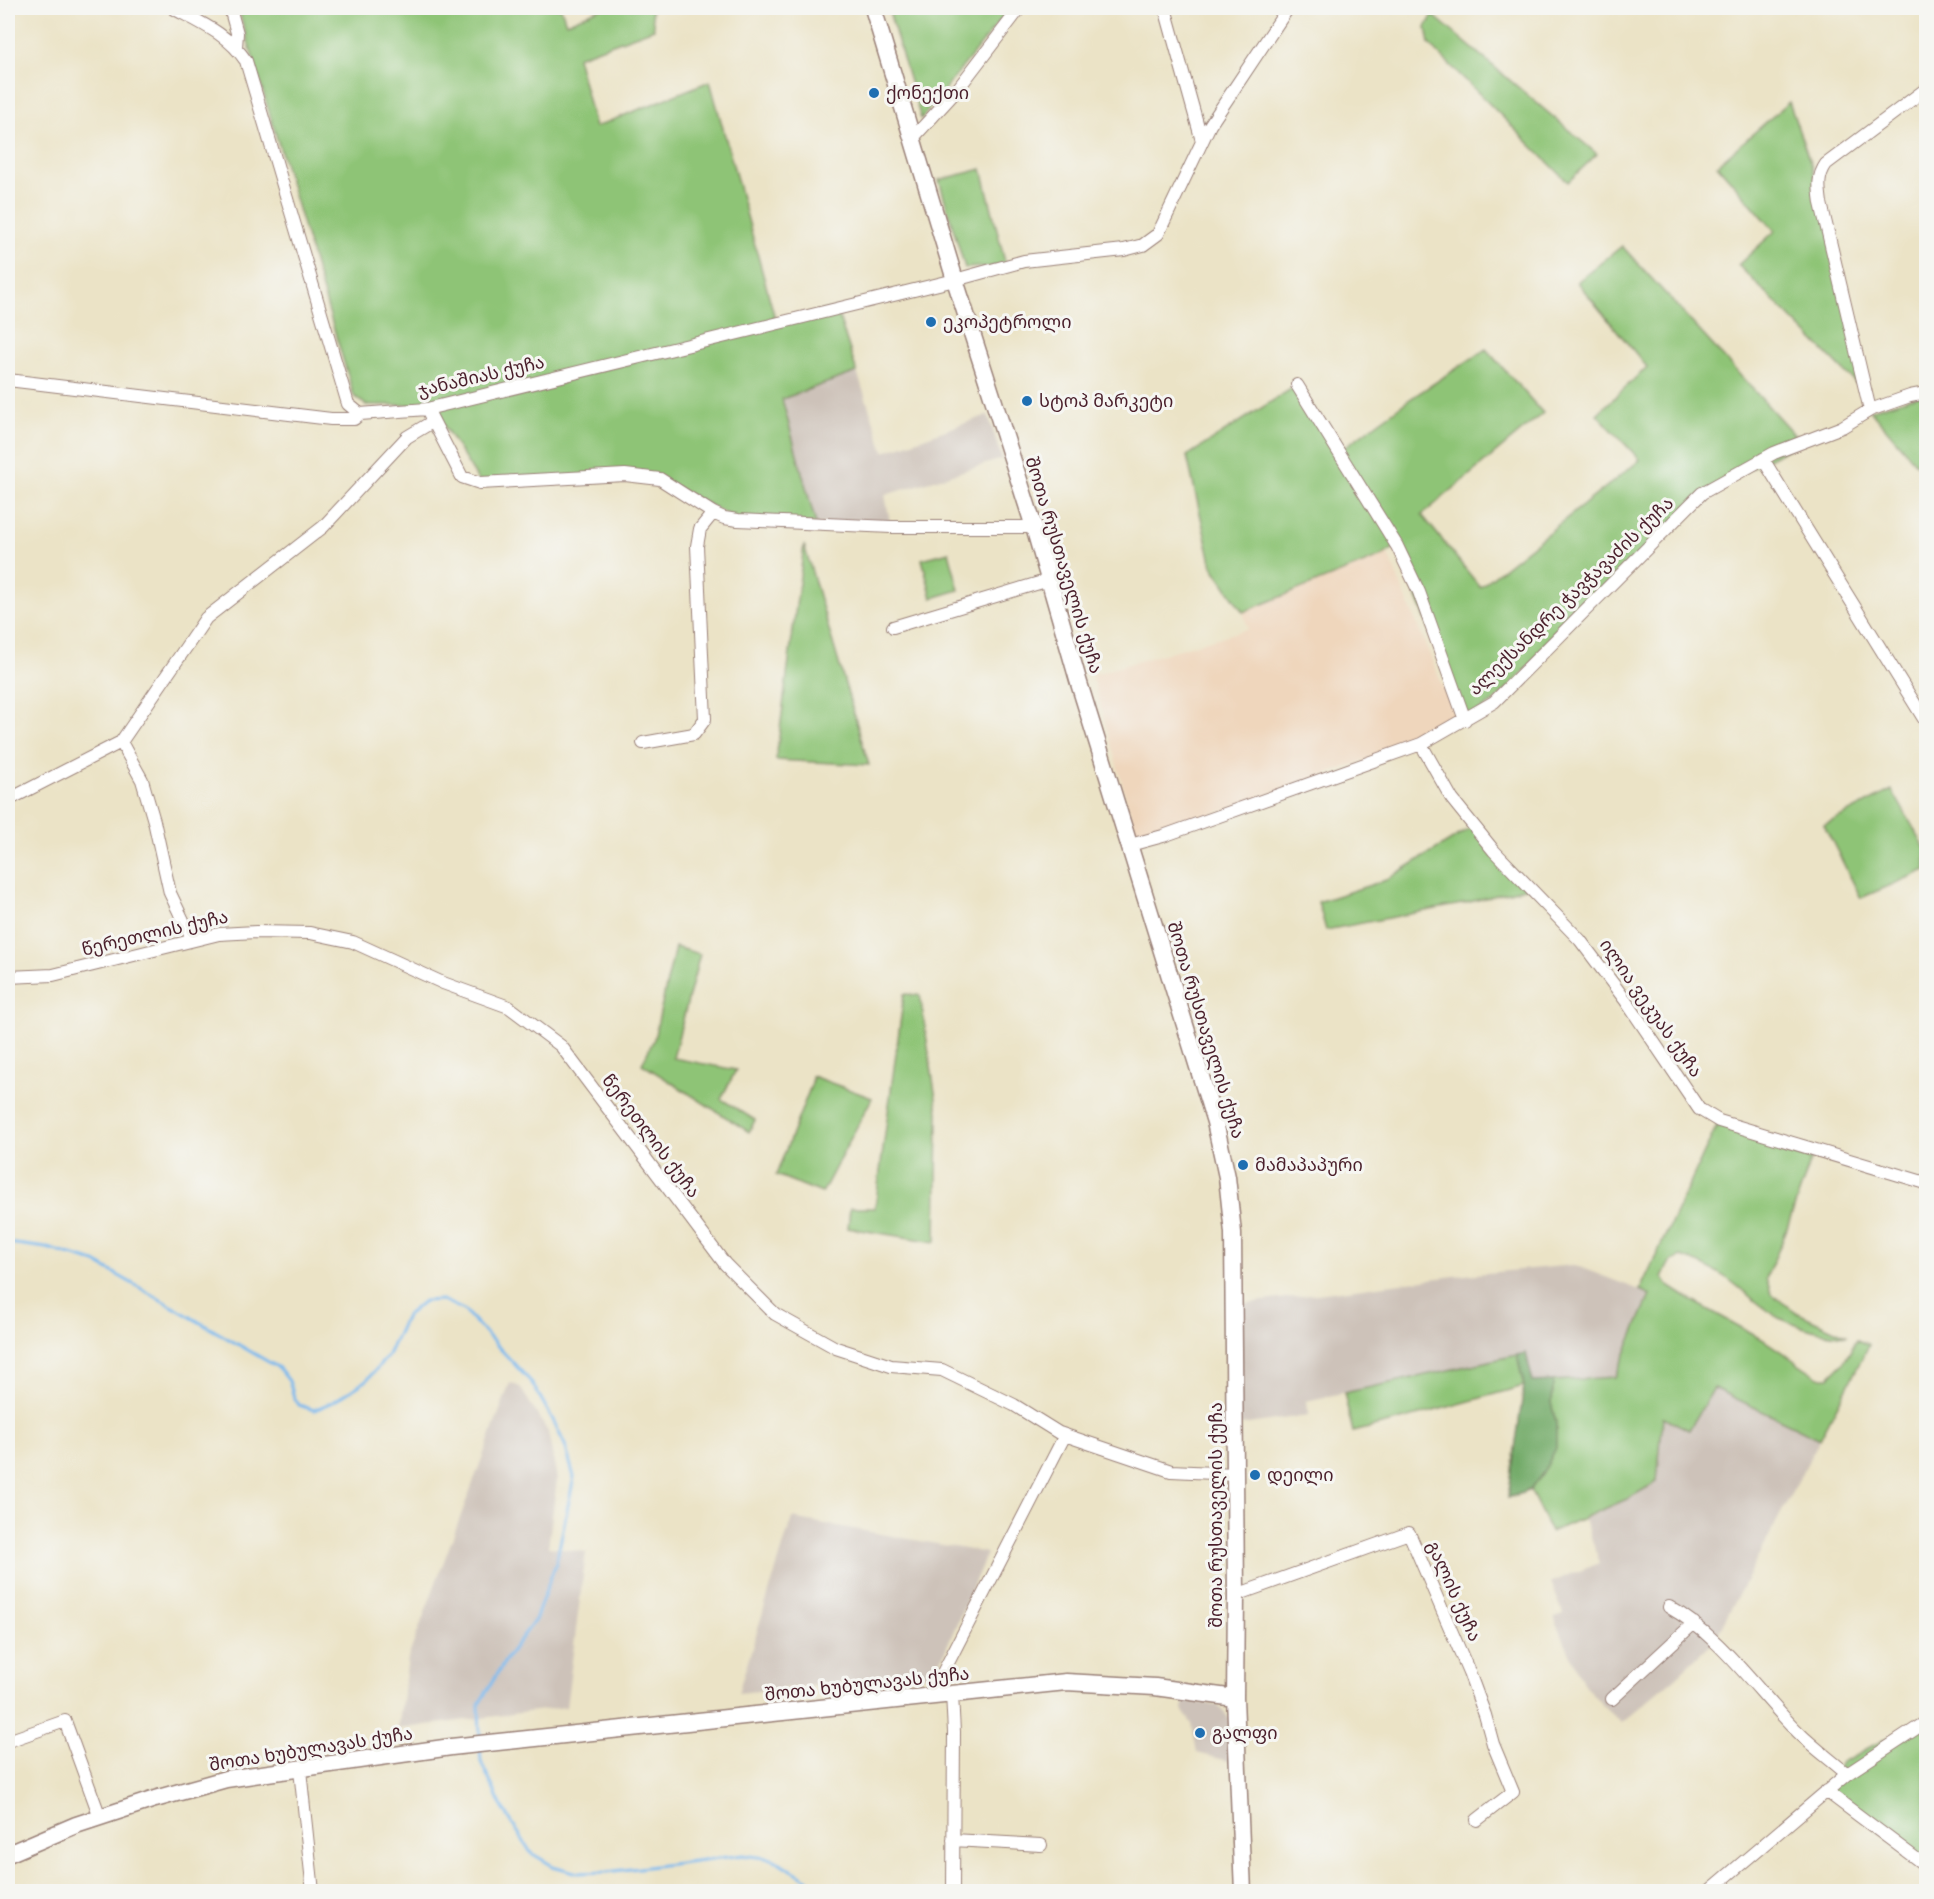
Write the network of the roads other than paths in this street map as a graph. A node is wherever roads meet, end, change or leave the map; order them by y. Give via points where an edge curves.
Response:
1 (173, 8) edge
2 (230, 8) edge
3 (873, 8) edge
4 (1020, 8) edge
5 (1165, 8) edge
6 (1288, 8) edge
7 (236, 46) junction
8 (1926, 89) edge
9 (912, 139) junction
10 (1202, 141) junction
11 (955, 280) junction
12 (8, 380) edge
13 (1297, 385) dead end
14 (1926, 393) edge
15 (427, 409) junction
16 (1870, 410) junction
17 (360, 414) junction
18 (432, 422) junction
19 (1763, 459) junction
20 (713, 513) junction
21 (1034, 527) junction
22 (1049, 580) junction
23 (892, 627) dead end
24 (1465, 720) junction
25 (1926, 722) edge
26 (122, 742) junction
27 (643, 743) dead end
28 (1421, 744) junction
29 (8, 800) edge
30 (1130, 845) junction
31 (192, 939) junction
32 (8, 977) edge
33 (1926, 1183) edge
34 (1065, 1435) junction
35 (1235, 1474) junction
36 (1236, 1595) junction
37 (1670, 1607) dead end
38 (1694, 1623) junction
39 (952, 1694) junction
40 (931, 1696) junction
41 (1235, 1698) junction
42 (1612, 1699) dead end
43 (1926, 1722) edge
44 (8, 1741) edge
45 (300, 1770) junction
46 (1847, 1774) junction
47 (1826, 1791) junction
48 (100, 1817) junction
49 (1477, 1820) dead end
50 (953, 1840) junction
51 (1041, 1845) dead end
52 (8, 1854) edge
53 (1926, 1866) edge
54 (313, 1892) edge
55 (954, 1892) edge
56 (1243, 1892) edge
57 (1708, 1892) edge

1 - 7 street
2 - 7 street via 237,33
3 - 9 main road, შოთა რუსთაველის ქუჩა
4 - 9 street via 957,90
5 - 10 street
6 - 10 street, ჯანაშიას ქუჩა
7 - 17 street via 246,61 348,404
8 - 16 street via 1826,164 1818,185
9 - 11 main road, შოთა რუსთაველის ქუჩა
10 - 11 street, ჯანაშიას ქუჩა via 1158,234 1143,245 1024,261
11 - 15 street, ჯანაშიას ქუჩა
11 - 21 main road, შოთა რუსთაველის ქუჩა
12 - 17 street, ჯანაშიას ქუჩა via 331,419 354,419
13 - 24 street via 1397,546 1419,592
14 - 16 street, ალექსანდრე ჭავჭავაძის ქუჩა
15 - 17 street, ჯანაშიას ქუჩა
15 - 18 street
16 - 19 street, ალექსანდრე ჭავჭავაძის ქუჩა via 1842,427
18 - 20 street via 462,477 480,483 651,477
18 - 26 street via 407,437 323,526 206,618
19 - 24 street, ალექსანდრე ჭავჭავაძის ქუჩა via 1702,493 1494,702
19 - 25 street
20 - 21 street via 738,520 891,527
20 - 27 street via 700,529 697,546 705,719 694,734
21 - 22 main road, შოთა რუსთაველის ქუჩა
22 - 23 street
22 - 30 main road, შოთა რუსთაველის ქუჩა
24 - 28 street, ალექსანდრე ჭავჭავაძის ქუჩა
26 - 29 street
26 - 31 street via 142,780 170,893
28 - 30 street, ალექსანდრე ჭავჭავაძის ქუჩა
28 - 33 street, ილია ვეკუას ქუჩა via 1452,799 1494,851 1580,940 1700,1109 1719,1121
30 - 35 main road, შოთა რუსთაველის ქუჩა via 1215,1122 1227,1177 1233,1233
31 - 32 street, წერეთლის ქუჩა via 53,975
31 - 34 street, წერეთლის ქუჩა via 256,932 310,933 353,942 443,983 509,1007 561,1046 725,1264 775,1314 836,1348 891,1366 942,1370 1014,1404
34 - 35 street, წერეთლის ქუჩა via 1172,1470
34 - 40 street
35 - 36 main road, შოთა რუსთაველის ქუჩა
36 - 41 main road, შოთა რუსთაველის ქუჩა
36 - 49 street, გალის ქუჩა via 1409,1533 1469,1672 1514,1792
37 - 38 street
38 - 42 street
38 - 46 street via 1799,1734
39 - 40 main road, შოთა ხუბულავას ქუჩა
39 - 41 main road, შოთა ხუბულავას ქუჩა via 1066,1682 1155,1687
39 - 50 street
40 - 45 main road, შოთა ხუბულავას ქუჩა via 451,1747
41 - 56 main road, შოთა რუსთაველის ქუჩა
43 - 46 street
44 - 48 street via 65,1720
45 - 48 main road, შოთა ხუბულავას ქუჩა via 226,1779
45 - 54 street
46 - 47 street
47 - 53 street
47 - 57 street
48 - 52 main road, შოთა ხუბულავას ქუჩა
50 - 51 street
50 - 55 street

